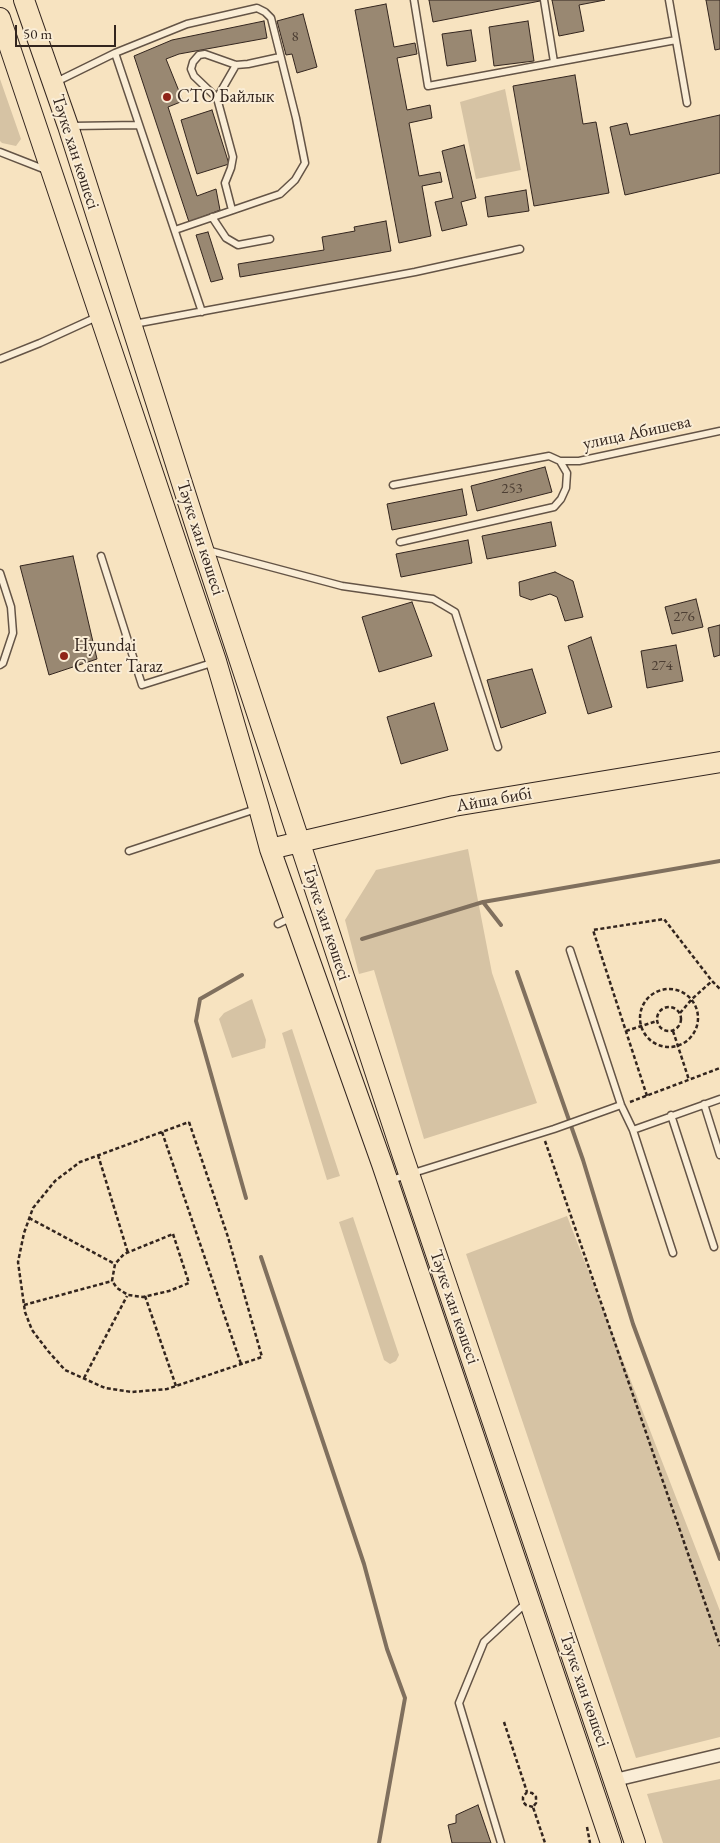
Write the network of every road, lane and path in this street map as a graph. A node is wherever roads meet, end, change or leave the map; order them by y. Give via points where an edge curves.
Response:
1 (24, 0) edge
2 (414, 0) edge
3 (544, 0) edge
4 (669, 0) edge
5 (0, 20) edge
6 (676, 40) junction
7 (115, 54) junction
8 (280, 57) junction
9 (554, 62) junction
10 (236, 65) junction
11 (53, 84) junction
12 (217, 98) junction
13 (687, 104) dead end
14 (139, 125) junction
15 (68, 126) junction
16 (0, 152) edge
17 (52, 172) junction
18 (232, 210) junction
19 (212, 217) junction
20 (175, 230) junction
21 (270, 239) dead end
22 (520, 249) dead end
23 (202, 312) junction
24 (100, 315) junction
25 (131, 325) junction
26 (0, 358) edge
27 (720, 431) edge
28 (560, 461) junction
29 (393, 485) dead end
30 (400, 542) dead end
31 (203, 549) junction
32 (101, 556) dead end
33 (0, 573) edge
34 (216, 661) junction
35 (0, 665) edge
36 (498, 747) dead end
37 (720, 762) edge
38 (259, 808) junction
39 (299, 842) junction
40 (270, 849) junction
41 (129, 850) dead end
42 (570, 950) dead end
43 (712, 981) junction
44 (720, 989) edge
45 (692, 999) junction
46 (680, 1013) junction
47 (657, 1021) junction
48 (641, 1026) junction
49 (626, 1031) junction
50 (673, 1031) junction
51 (678, 1046) junction
52 (720, 1068) edge
53 (689, 1080) junction
54 (647, 1096) junction
55 (720, 1099) edge
56 (704, 1104) junction
57 (622, 1105) junction
58 (671, 1115) junction
59 (633, 1130) junction
60 (162, 1132) junction
61 (542, 1133) junction
62 (98, 1155) junction
63 (720, 1155) edge
64 (409, 1175) junction
65 (387, 1181) junction
66 (29, 1218) junction
67 (714, 1247) dead end
68 (128, 1253) junction
69 (673, 1253) dead end
70 (115, 1264) junction
71 (112, 1281) junction
72 (128, 1295) junction
73 (145, 1296) junction
74 (24, 1305) junction
75 (241, 1364) junction
76 (84, 1378) junction
77 (176, 1386) junction
78 (528, 1600) junction
79 (720, 1646) edge
80 (504, 1722) dead end
81 (720, 1755) edge
82 (615, 1780) junction
83 (527, 1792) junction
84 (533, 1807) junction
85 (501, 1843) edge
86 (546, 1843) edge
87 (611, 1843) edge
88 (635, 1843) edge

1 - 11 main road, Тәуке хан көшесі
2 - 9 lane via 428,86
3 - 9 lane
4 - 6 lane
5 - 17 main road, Тәуке хан көшесі
6 - 9 lane
6 - 13 lane
7 - 8 lane via 187,24 257,8 270,18
7 - 11 lane
7 - 14 lane
8 - 10 lane
8 - 18 lane via 305,163 295,180 280,194
10 - 12 lane
10 - 12 lane via 205,54 192,62 194,76
11 - 15 main road, Тәуке хан көшесі
12 - 18 lane via 233,157 225,184
14 - 15 lane
14 - 20 lane
15 - 25 main road, Тәуке хан көшесі
16 - 17 lane
17 - 24 main road, Тәуке хан көшесі
18 - 19 lane
19 - 20 lane
19 - 21 lane via 226,238 238,245
20 - 23 lane
22 - 23 lane
23 - 25 lane
24 - 26 lane
24 - 34 main road, Тәуке хан көшесі
25 - 31 main road, Тәуке хан көшесі
27 - 28 lane, улица Абишева via 579,460
28 - 29 lane, улица Абишева via 550,456
28 - 30 lane via 567,473 566,488 554,507
31 - 36 lane via 342,586 433,600 456,612
31 - 39 main road, Тәуке хан көшесі
32 - 34 lane via 142,685
33 - 35 lane via 11,607 13,633
34 - 38 main road, Тәуке хан көшесі
37 - 39 main road, Айша бибі via 454,806
38 - 40 main road, Тәуке хан көшесі
38 - 41 lane
39 - 40 main road, Айша бибі
39 - 64 main road, Тәуке хан көшесі
40 - 65 main road, Тәуке хан көшесі via 286,920
42 - 57 lane
43 - 44 path
43 - 45 path
43 - 49 path via 664,919 593,930
45 - 46 path
45 - 48 path via 674,988 661,989 650,995 643,1005
45 - 51 path via 699,1012 698,1025 693,1036
46 - 47 path via 668,1006 662,1008 657,1014
46 - 50 path via 682,1020
47 - 48 path
47 - 50 path via 660,1028
48 - 49 path
48 - 51 path via 649,1040 659,1046
49 - 54 path
50 - 51 path
51 - 53 path
52 - 53 path
53 - 54 path
54 - 57 path
55 - 56 lane
56 - 58 lane
56 - 63 lane
57 - 59 lane
57 - 61 lane
58 - 59 lane
58 - 67 lane
59 - 69 lane
60 - 62 path
60 - 75 path
60 - 75 path via 189,1122 228,1237 262,1357
61 - 64 lane
61 - 79 path
62 - 66 path via 80,1162 55,1181
62 - 68 path
64 - 65 lane
64 - 82 main road, Тәуке хан көшесі
65 - 78 main road, Тәуке хан көшесі
66 - 70 path
66 - 74 path via 18,1262
68 - 70 path
68 - 73 path via 173,1234 189,1283
70 - 71 path
71 - 72 path
71 - 74 path
72 - 73 path
72 - 76 path
73 - 77 path
74 - 76 path via 32,1330 48,1351 66,1370
75 - 77 path
76 - 77 path via 105,1388 132,1392
78 - 85 lane via 484,1642 458,1703
78 - 87 main road, Тәуке хан көшесі
80 - 83 path
81 - 82 street
82 - 88 main road, Тәуке хан көшесі
83 - 84 path via 536,1797
83 - 84 path via 524,1802
84 - 86 path

